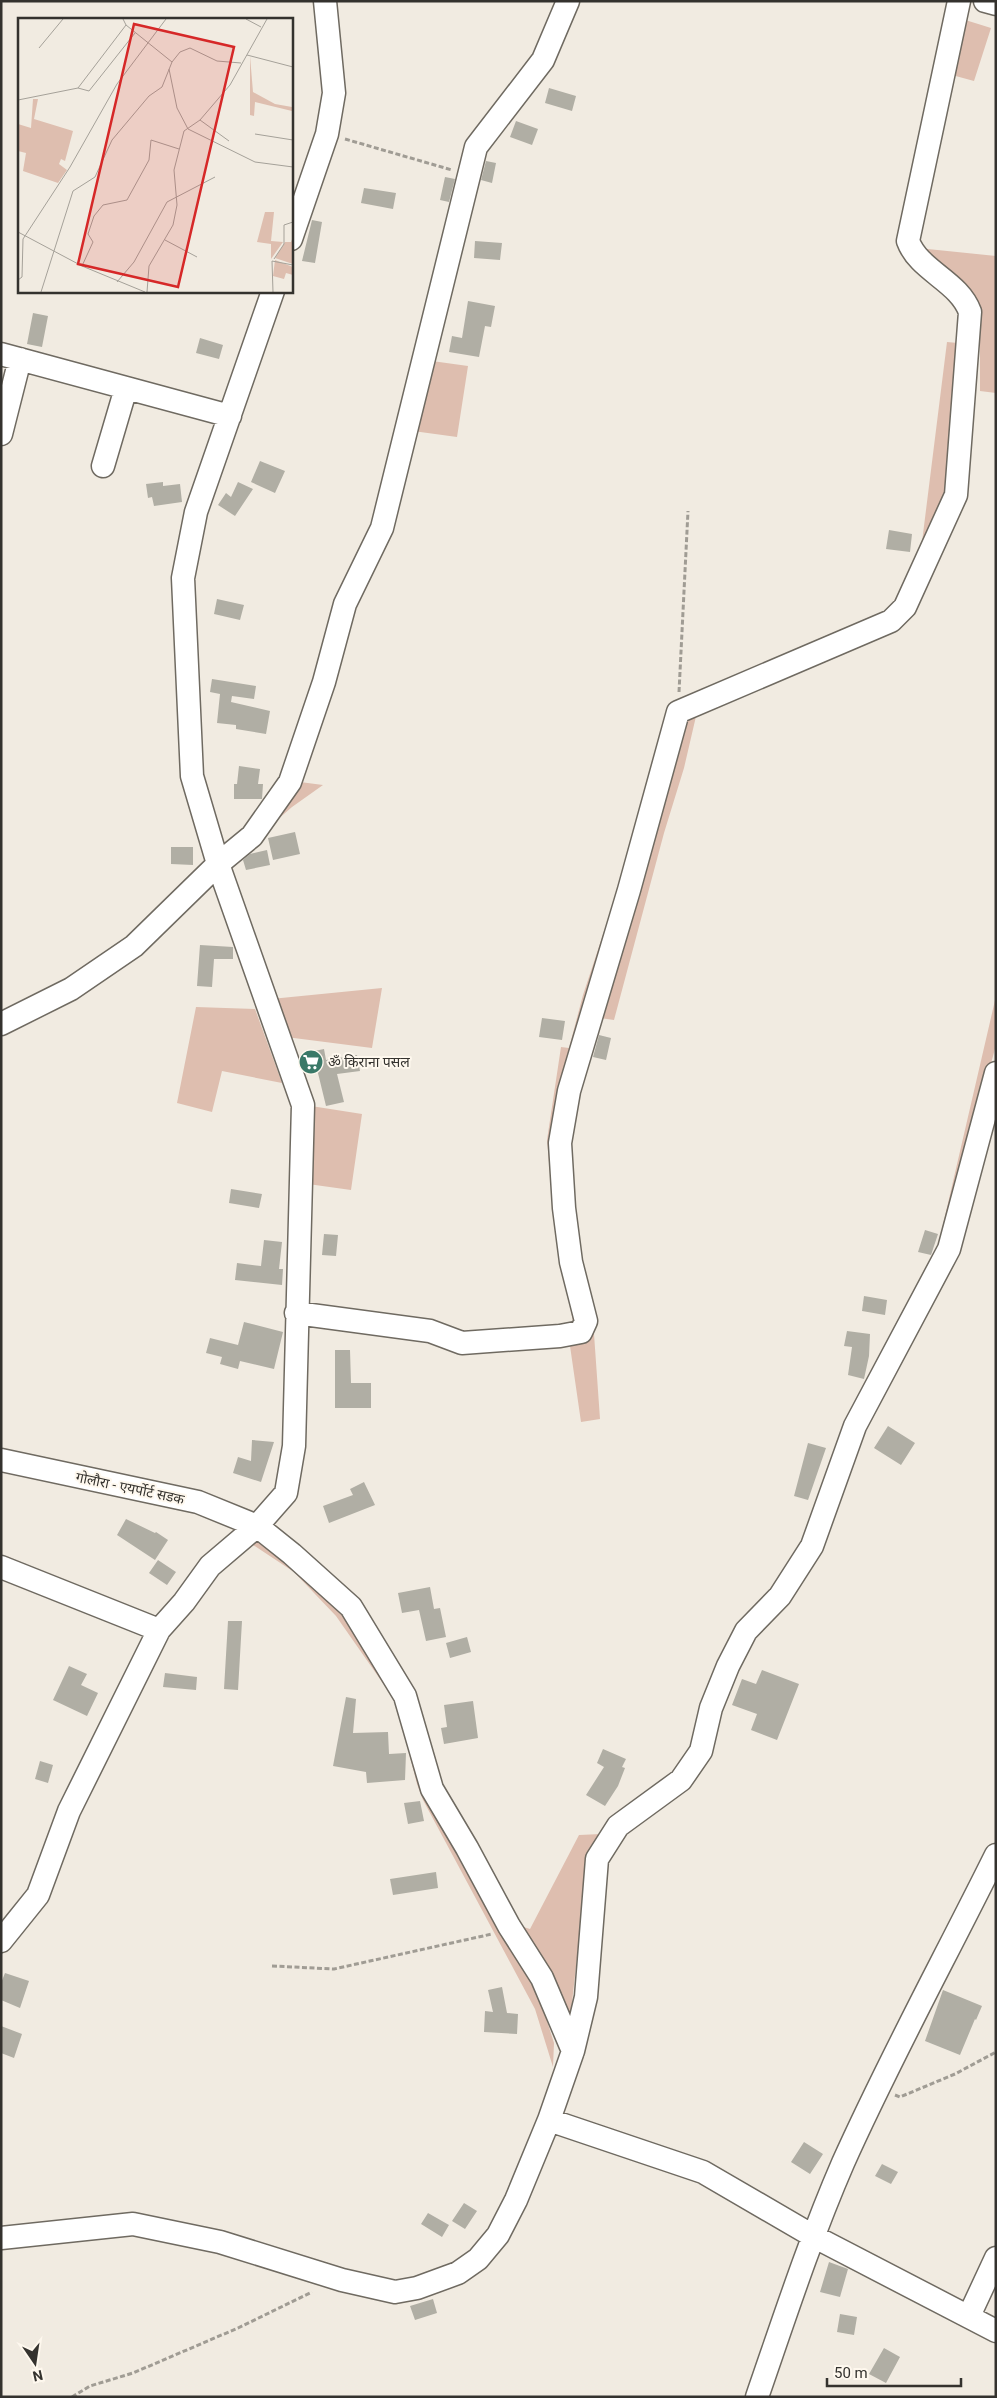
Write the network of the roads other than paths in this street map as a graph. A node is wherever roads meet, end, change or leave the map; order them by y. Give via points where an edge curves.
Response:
1 (324, 1) edge
2 (568, 1) edge
3 (959, 1) edge
4 (985, 1) edge
5 (996, 4) edge
6 (292, 236) edge
7 (273, 292) edge
8 (11, 356) edge
9 (126, 388) junction
10 (230, 416) junction
11 (1, 434) edge
12 (103, 466) dead end
13 (218, 864) junction
14 (1, 1024) edge
15 (996, 1073) edge
16 (296, 1313) junction
17 (1, 1460) edge
18 (257, 1526) junction
19 (1, 1567) edge
20 (159, 1630) junction
21 (996, 1855) edge
22 (1, 1941) edge
23 (572, 2050) junction
24 (549, 2120) junction
25 (813, 2236) junction
26 (1, 2238) edge
27 (996, 2258) edge
28 (968, 2316) junction
29 (996, 2331) edge
30 (756, 2397) edge

1 - 6 street via 334,84 327,134
2 - 13 street via 543,60 478,143 382,528 346,604 290,782 252,836
3 - 16 street via 908,241 913,253 965,299 970,312 956,495 905,608 891,621 678,712 569,1091 560,1143 571,1262 586,1321 581,1332 462,1343 430,1331
4 - 5 street
7 - 10 street
8 - 9 street
8 - 11 street
9 - 10 street
9 - 12 street
10 - 13 street via 196,512 183,578 192,776
13 - 14 street via 134,946 71,990
13 - 16 street via 303,1105
15 - 23 street via 949,1249 855,1426 812,1546 780,1596 746,1631 711,1708 701,1751 681,1780 618,1826 597,1859 586,1997
16 - 18 street via 294,1446 286,1493
17 - 18 street, गोलौरा - एयर्पोर्ट सडक via 198,1502
18 - 20 street via 210,1566
18 - 23 street, गोलौरा - एयर्पोर्ट सडक via 351,1607 405,1696 432,1789 508,1926 542,1978
19 - 20 street
20 - 22 street via 70,1811 38,1895
21 - 25 street via 879,2088
23 - 24 street
24 - 25 street via 703,2172
24 - 26 street via 498,2235 478,2259 458,2273 417,2288 395,2292 342,2280 220,2242 133,2224
25 - 28 street
25 - 30 street
27 - 28 street
28 - 29 street

